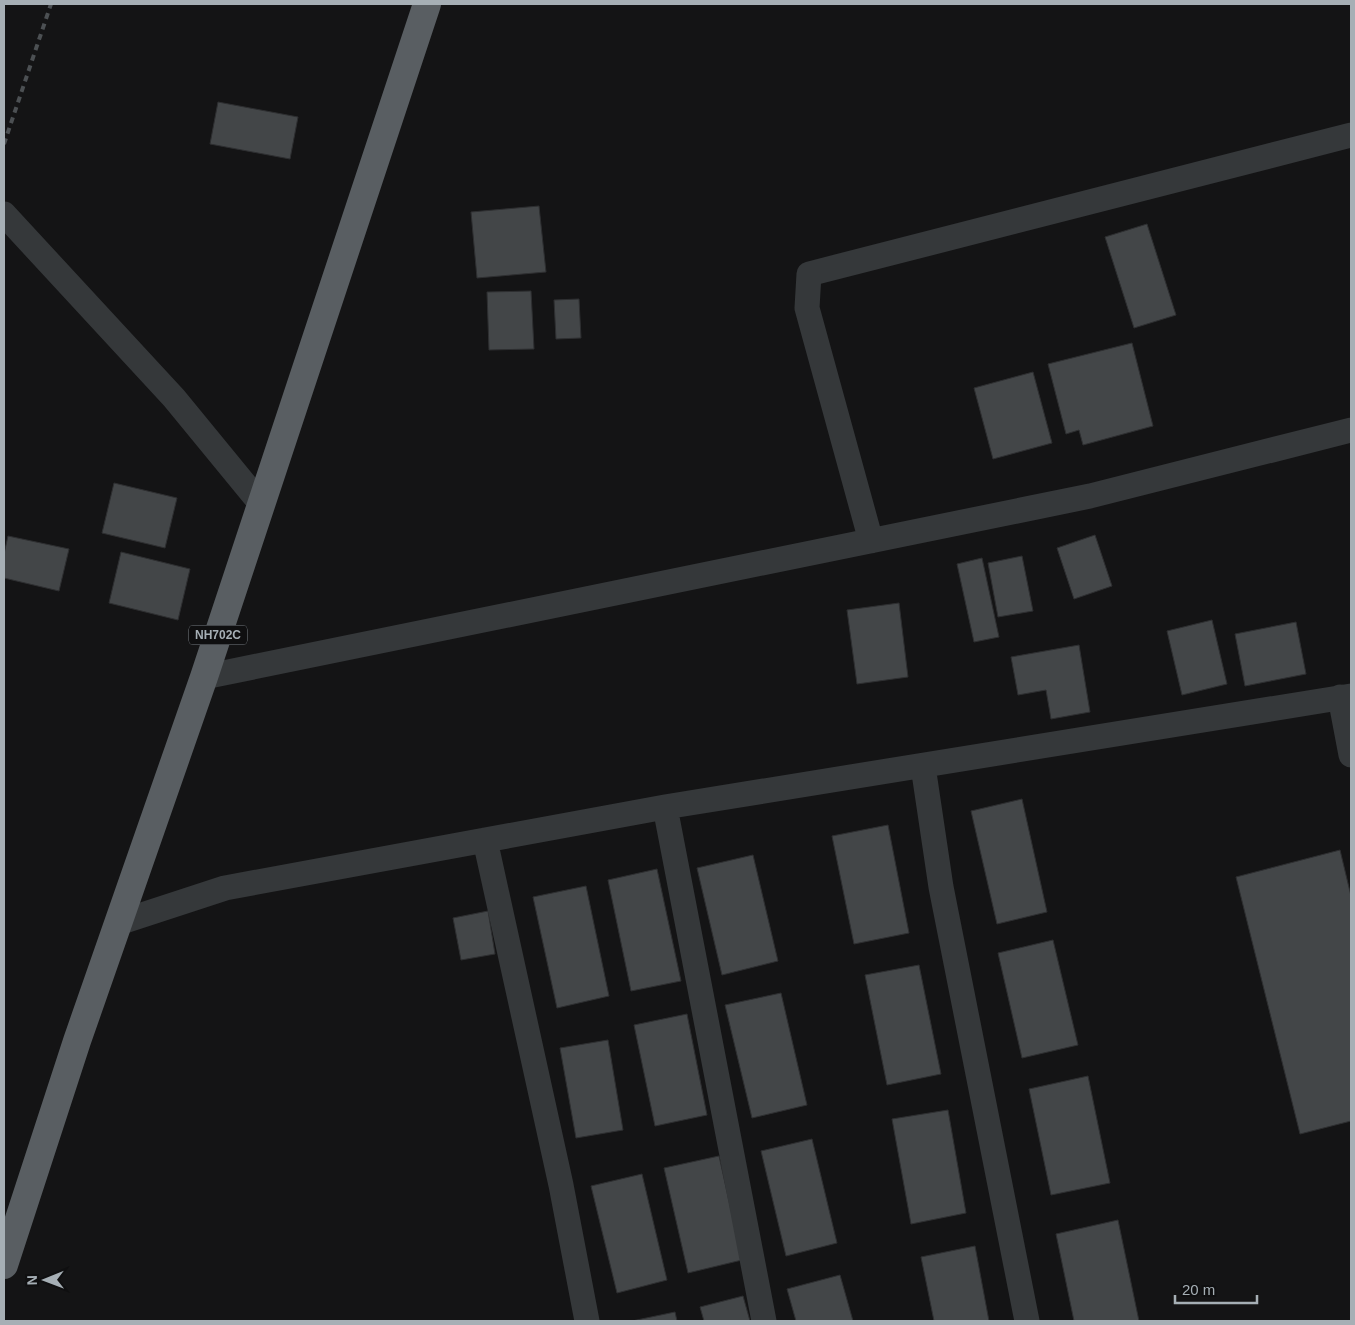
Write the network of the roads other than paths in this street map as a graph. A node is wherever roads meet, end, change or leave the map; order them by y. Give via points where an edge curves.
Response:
1 (427, 4) edge
2 (1351, 135) edge
3 (4, 214) edge
4 (1351, 430) edge
5 (261, 504) junction
6 (871, 541) junction
7 (204, 677) junction
8 (1346, 697) edge
9 (1351, 755) edge
10 (923, 766) junction
11 (665, 807) junction
12 (485, 840) junction
13 (118, 923) junction
14 (4, 1265) edge
15 (588, 1321) edge
16 (764, 1321) edge
17 (1027, 1321) edge

1 - 5 highway, NH702C
2 - 6 street via 809,274 807,308
3 - 5 street via 174,398
4 - 6 street via 1090,496
5 - 7 highway, NH702C
6 - 7 street
7 - 13 highway, NH702C
8 - 9 street
8 - 10 street
10 - 11 street
10 - 17 street via 941,887
11 - 12 street
11 - 16 street
12 - 13 street via 225,888
12 - 15 street
13 - 14 highway, NH702C

